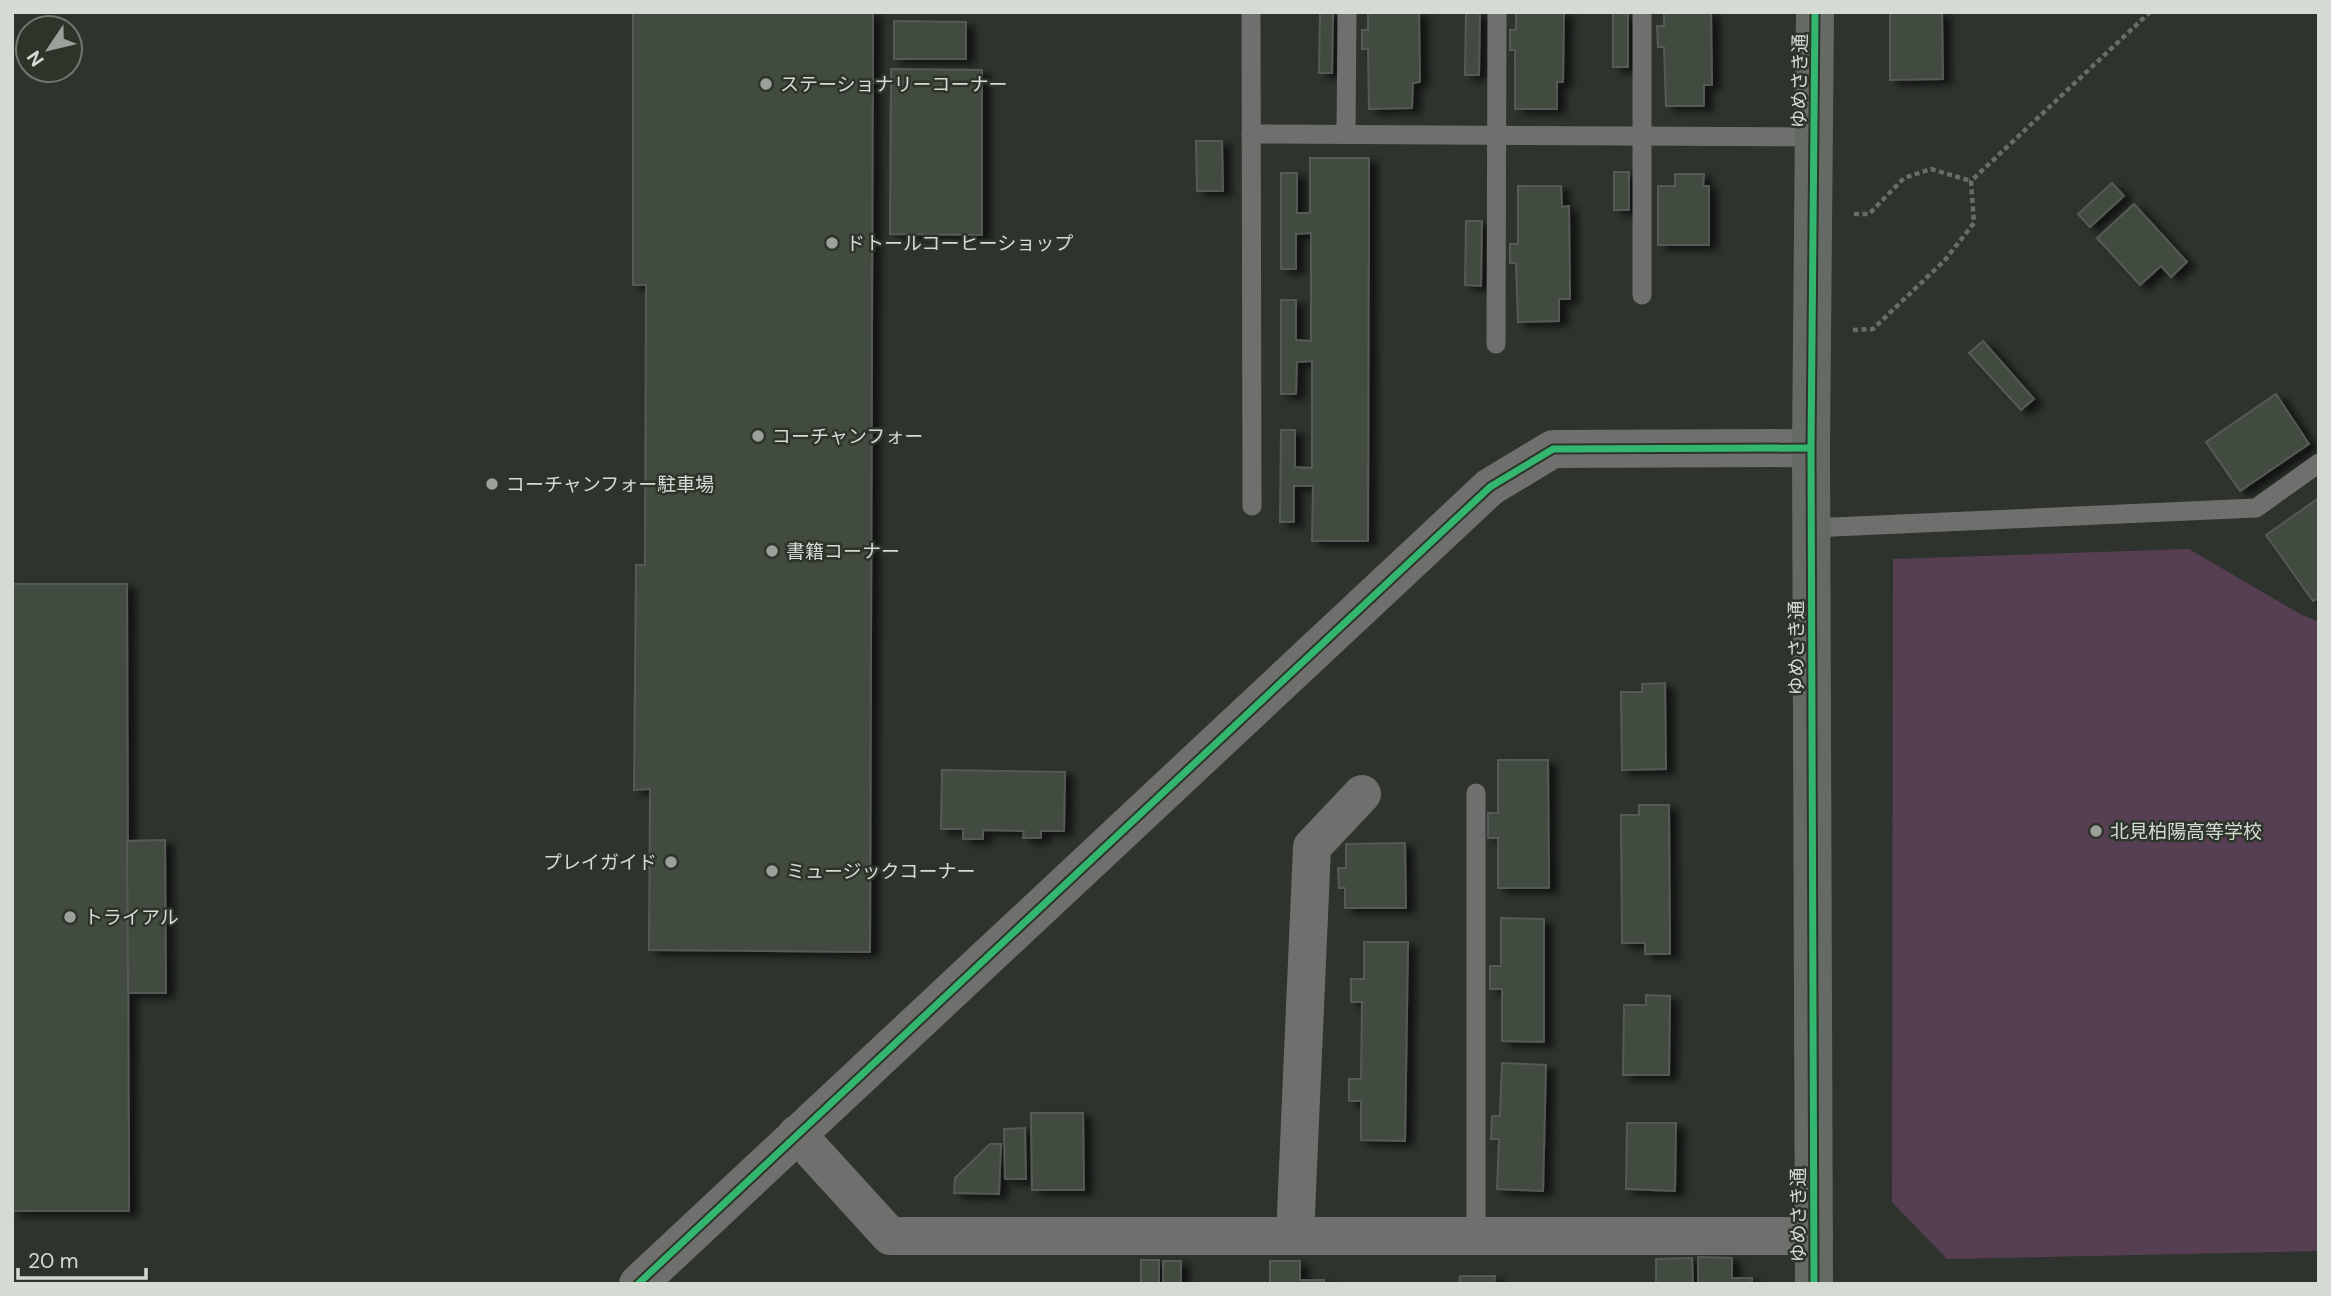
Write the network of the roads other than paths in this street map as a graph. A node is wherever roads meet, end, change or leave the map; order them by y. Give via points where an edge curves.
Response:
1 (1251, 12) edge
2 (1347, 12) edge
3 (1497, 12) edge
4 (1642, 12) edge
5 (1815, 12) edge
6 (1251, 134) junction
7 (1346, 134) junction
8 (1496, 135) junction
9 (1642, 136) junction
10 (1814, 137) junction
11 (1642, 295) dead end
12 (1496, 344) dead end
13 (1811, 448) junction
14 (2319, 463) edge
15 (1252, 506) dead end
16 (1811, 528) junction
17 (1476, 793) dead end
18 (1362, 794) dead end
19 (797, 1133) junction
20 (1476, 1234) junction
21 (1295, 1236) junction
22 (1814, 1236) junction
23 (638, 1284) edge
24 (1814, 1284) edge

1 - 6 lane
2 - 7 lane
3 - 8 lane
4 - 9 lane
5 - 10 street, ゆめさき通
6 - 7 lane
6 - 15 lane
7 - 8 lane
8 - 9 lane
8 - 12 lane
9 - 10 lane
9 - 11 lane
10 - 13 street, ゆめさき通
13 - 16 street, ゆめさき通
13 - 19 street via 1553,449 1490,487
14 - 16 lane via 2256,508
16 - 22 street, ゆめさき通
17 - 20 lane
18 - 21 street via 1312,847
19 - 21 street via 890,1236
19 - 23 street
20 - 21 street
20 - 22 street
22 - 24 street, ゆめさき通

